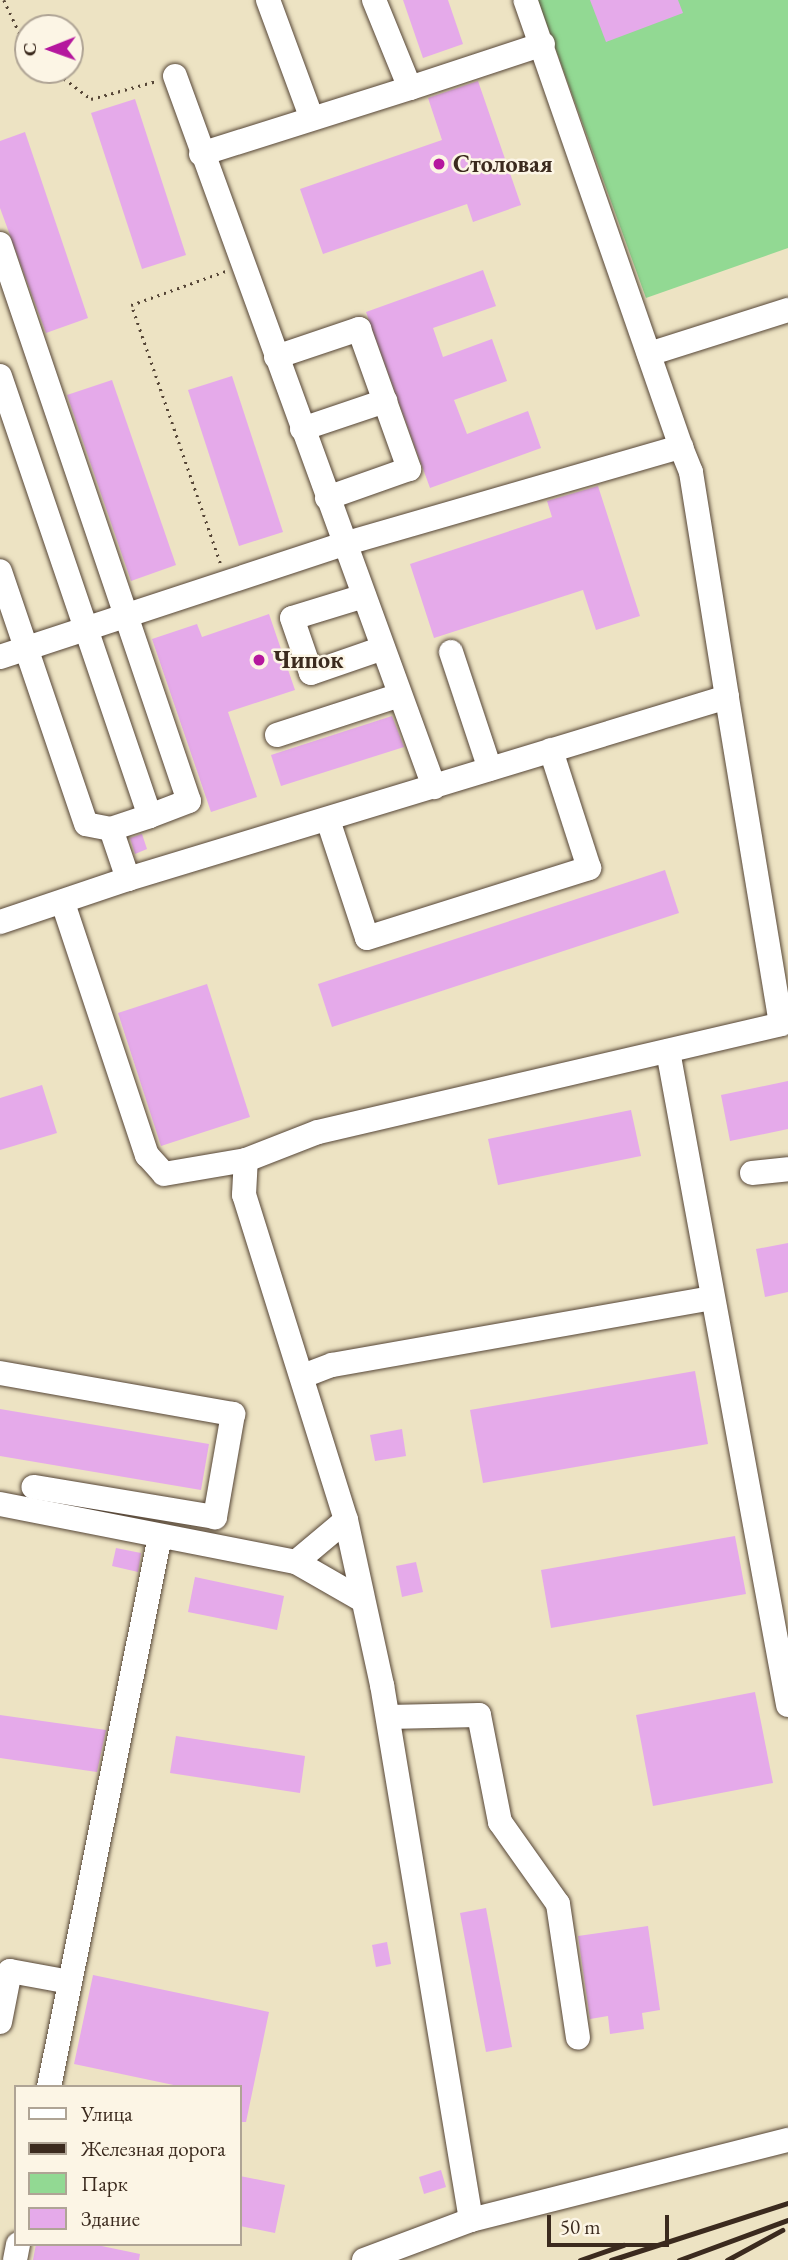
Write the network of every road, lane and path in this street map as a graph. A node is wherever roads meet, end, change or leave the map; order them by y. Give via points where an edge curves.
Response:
1 (4, 0) edge
2 (268, 0) edge
3 (374, 0) edge
4 (525, 0) edge
5 (14, 21) edge
6 (543, 44) junction
7 (174, 76) joint
8 (71, 84) edge
9 (410, 88) junction
10 (311, 116) junction
11 (201, 154) junction
12 (0, 244) edge
13 (241, 265) junction
14 (788, 310) edge
15 (649, 354) junction
16 (276, 357) junction
17 (0, 376) edge
18 (385, 401) junction
19 (302, 429) junction
20 (681, 447) junction
21 (327, 498) junction
22 (344, 544) junction
23 (0, 570) edge
24 (227, 583) junction
25 (364, 596) junction
26 (125, 617) junction
27 (85, 628) junction
28 (383, 648) junction
29 (25, 649) junction
30 (451, 652) dead end
31 (0, 657) edge
32 (400, 695) junction
33 (727, 697) junction
34 (277, 735) dead end
35 (551, 750) junction
36 (490, 769) junction
37 (434, 787) junction
38 (150, 816) junction
39 (328, 820) junction
40 (111, 829) junction
41 (128, 879) junction
42 (63, 903) junction
43 (0, 922) edge
44 (785, 1024) edge
45 (668, 1051) junction
46 (246, 1160) junction
47 (788, 1168) edge
48 (752, 1173) dead end
49 (712, 1298) junction
50 (0, 1373) edge
51 (303, 1376) junction
52 (33, 1486) dead end
53 (0, 1504) edge
54 (346, 1520) junction
55 (160, 1536) junction
56 (296, 1562) junction
57 (362, 1600) junction
58 (788, 1705) edge
59 (388, 1717) junction
60 (70, 1982) junction
61 (0, 2022) edge
62 (578, 2038) dead end
63 (49, 2085) edge
64 (788, 2140) edge
65 (471, 2220) junction
66 (364, 2260) edge

1 - 5 path
2 - 10 street
3 - 9 street
4 - 6 street
6 - 9 street
6 - 15 street
7 - 8 path via 91,99
7 - 11 street
9 - 10 street
10 - 11 street
11 - 13 street
12 - 26 street
13 - 16 street
13 - 24 path via 131,304
14 - 15 street
15 - 20 street
16 - 18 street via 359,329
16 - 19 street
17 - 27 street
18 - 19 street
18 - 21 street via 409,469
19 - 21 street
20 - 22 street
20 - 33 street via 691,472
21 - 22 street
22 - 24 street
22 - 25 street
23 - 29 street
24 - 26 street
25 - 28 street
25 - 28 street via 292,618 303,651 312,673
26 - 27 street
26 - 38 street via 189,801
27 - 29 street
27 - 38 street
28 - 32 street
29 - 31 street
29 - 40 street via 86,824
30 - 36 street
32 - 34 street
32 - 37 street
33 - 35 street
33 - 44 street
35 - 36 street
35 - 39 street via 589,868 380,934 367,938
36 - 37 street
37 - 39 street
38 - 40 street
39 - 41 street
40 - 41 street
41 - 42 street
42 - 43 street
42 - 46 street via 147,1155 164,1174
44 - 45 street
45 - 46 street via 317,1132
45 - 49 street
46 - 51 street via 244,1195
47 - 48 street
49 - 51 street via 332,1365
49 - 58 street
50 - 52 street via 233,1414 215,1517
51 - 54 street
53 - 55 street
54 - 56 street
54 - 57 street
55 - 56 street
55 - 60 street
56 - 57 street
57 - 59 street
59 - 62 street via 480,1715 500,1822 558,1904
59 - 65 street
60 - 61 street via 10,1971
60 - 63 street
64 - 65 street
65 - 66 street

